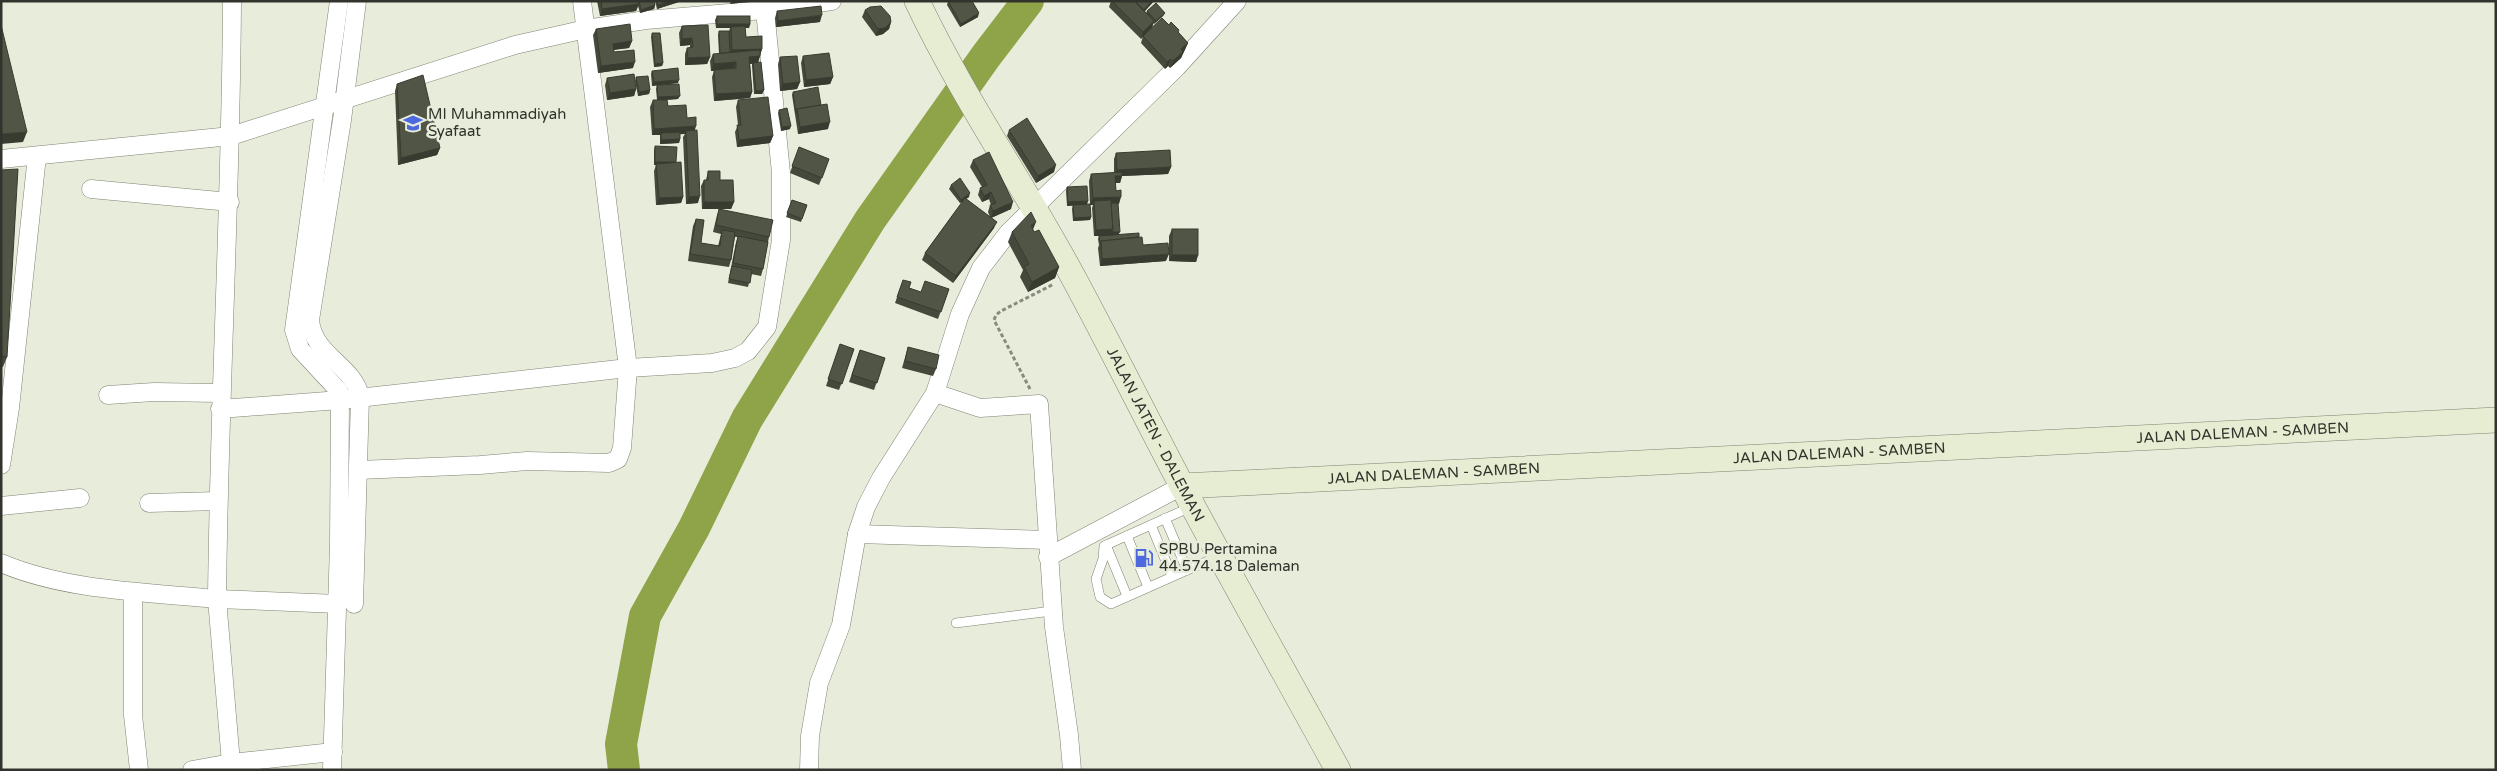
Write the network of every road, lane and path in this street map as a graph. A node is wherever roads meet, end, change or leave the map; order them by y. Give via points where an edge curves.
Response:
1 (232, 1) edge
2 (339, 1) edge
3 (357, 1) edge
4 (582, 1) edge
5 (832, 1) edge
6 (916, 1) edge
7 (1237, 1) edge
8 (766, 10) junction
9 (586, 29) junction
10 (334, 105) junction
11 (231, 136) junction
12 (37, 156) junction
13 (1, 159) edge
14 (91, 189) dead end
15 (230, 202) junction
16 (1034, 206) junction
17 (1072, 275) junction
18 (628, 368) junction
19 (936, 393) junction
20 (108, 395) dead end
21 (350, 399) junction
22 (220, 401) junction
23 (1039, 404) junction
24 (2496, 420) edge
25 (1, 465) edge
26 (359, 470) junction
27 (1188, 496) junction
28 (80, 498) dead end
29 (218, 501) junction
30 (149, 503) dead end
31 (1, 506) edge
32 (1165, 518) junction
33 (1150, 525) junction
34 (862, 534) junction
35 (1127, 536) junction
36 (1047, 540) junction
37 (1106, 546) junction
38 (1220, 556) junction
39 (1048, 557) junction
40 (1, 563) edge
41 (1187, 570) junction
42 (1172, 576) junction
43 (1148, 587) junction
44 (133, 593) junction
45 (1127, 596) junction
46 (216, 599) junction
47 (346, 604) junction
48 (1052, 611) junction
49 (956, 623) dead end
50 (333, 752) junction
51 (231, 763) junction
52 (139, 770) edge
53 (192, 770) edge
54 (332, 770) edge
55 (809, 770) edge
56 (1072, 770) edge
57 (1338, 770) edge

1 - 11 street
2 - 10 street
3 - 10 street
4 - 9 street
5 - 8 street
6 - 16 main road, JALAN JATEN - DALEMAN via 984,128
7 - 16 street via 1176,67
8 - 9 street via 669,17
8 - 18 street via 781,173 781,240 766,327 748,351 735,358 712,363
9 - 10 street via 498,50
9 - 18 street
10 - 11 street
10 - 21 street via 294,330 300,349
11 - 12 street
11 - 15 street
12 - 13 street
12 - 25 street
14 - 15 street
15 - 22 street
16 - 17 main road, JALAN JATEN - DALEMAN
16 - 19 street via 981,268 963,306
17 - 23 path via 1001,311 994,320
17 - 27 main road, JALAN JATEN - DALEMAN
18 - 21 street
18 - 26 street via 622,448 616,461 527,461
19 - 23 street via 980,408
19 - 34 street via 881,478 866,507
20 - 22 street via 154,392
21 - 22 street
21 - 26 street
21 - 47 street
22 - 29 street
23 - 36 street
24 - 27 main road, JALAN DALEMAN - SAMBEN
26 - 47 street
27 - 32 lane
27 - 38 main road, JALAN JATEN - DALEMAN
27 - 39 street
28 - 31 street
29 - 30 street
29 - 46 street
32 - 33 lane
32 - 41 lane
33 - 35 lane
33 - 42 lane
34 - 36 street
34 - 55 street via 837,638 819,683 810,736
35 - 37 lane
35 - 43 lane
36 - 39 street
37 - 45 lane
37 - 45 lane via 1096,579 1100,596 1111,604
38 - 41 lane
38 - 57 main road, JALAN JATEN - DALEMAN
39 - 48 street
40 - 44 street via 32,574
41 - 42 lane
42 - 43 lane
43 - 45 lane
44 - 46 street
44 - 52 street via 134,715
46 - 47 street
46 - 51 street
47 - 50 street
48 - 49 lane
48 - 56 street
50 - 51 street
50 - 54 street
51 - 53 street

